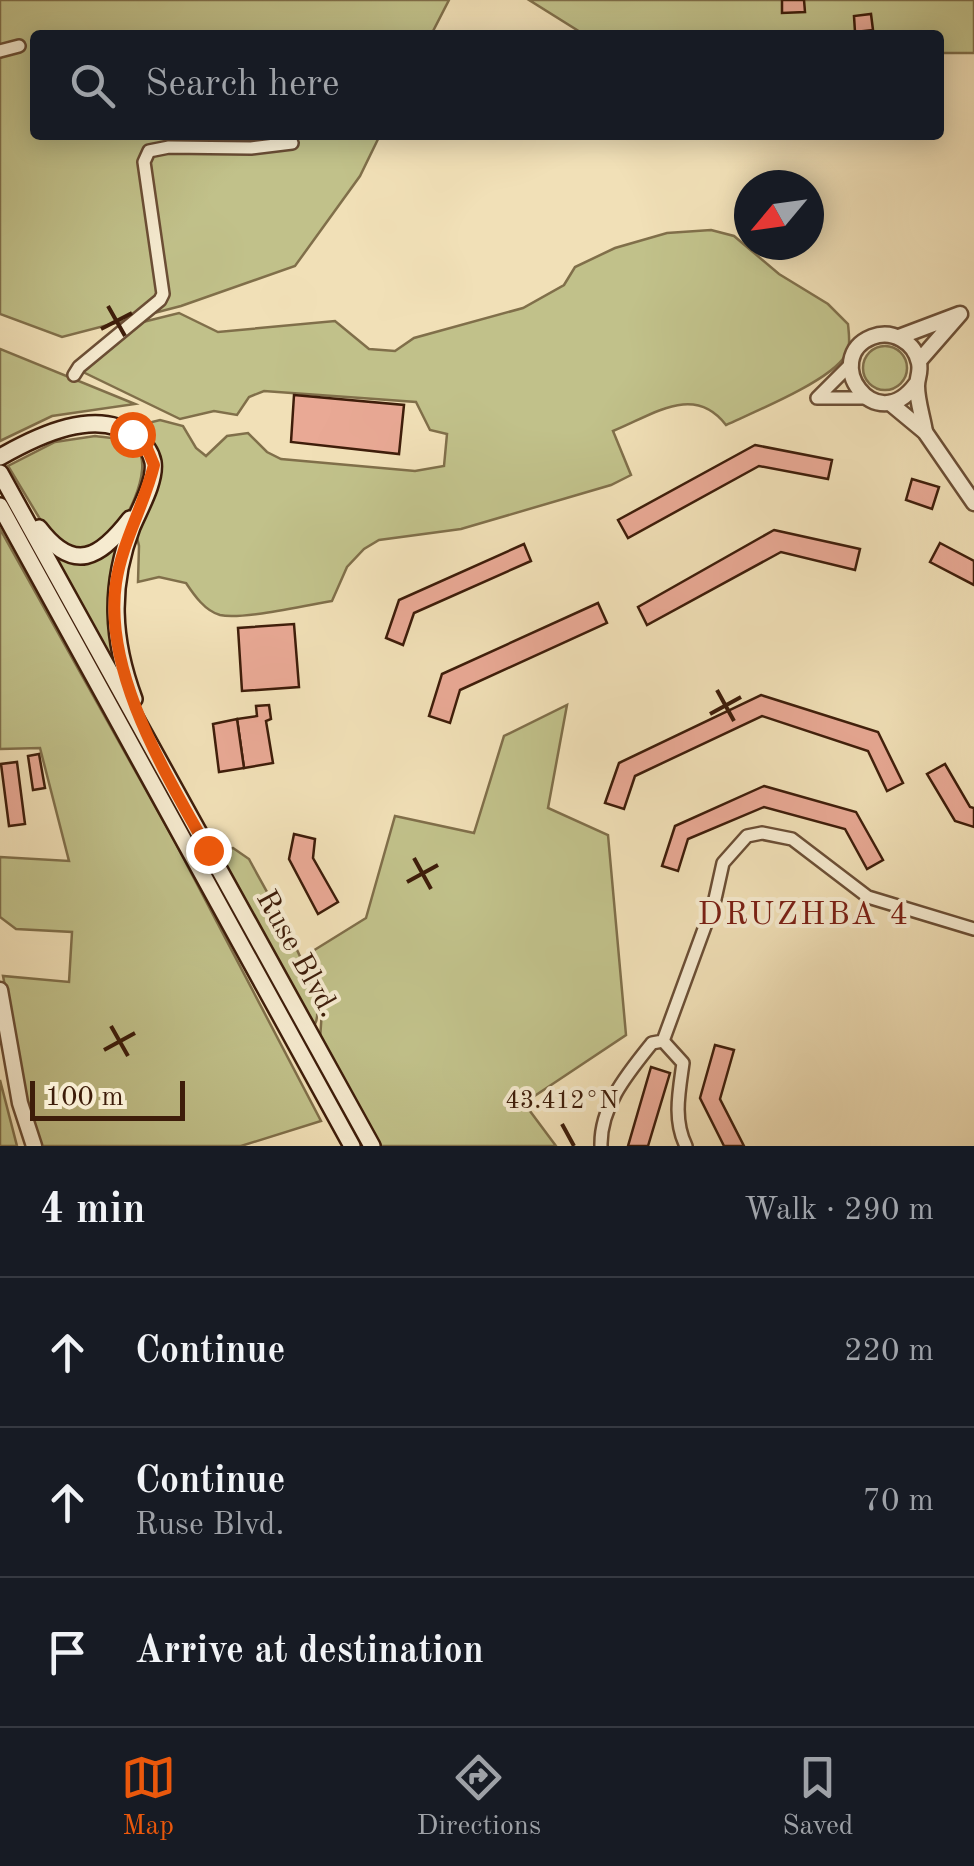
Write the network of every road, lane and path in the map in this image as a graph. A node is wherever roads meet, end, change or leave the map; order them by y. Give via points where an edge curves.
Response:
1 (18, 46) dead end
2 (0, 51) edge
3 (292, 143) dead end
4 (974, 306) edge
5 (960, 314) junction
6 (899, 337) junction
7 (919, 361) junction
8 (851, 364) junction
9 (74, 375) dead end
10 (916, 384) junction
11 (866, 398) junction
12 (890, 403) junction
13 (925, 432) junction
14 (0, 457) edge
15 (4, 480) edge
16 (974, 503) edge
17 (141, 504) junction
18 (0, 506) edge
19 (153, 750) junction
20 (974, 930) edge
21 (0, 990) edge
22 (663, 1041) junction
23 (34, 1146) edge
24 (352, 1146) edge
25 (372, 1146) edge
26 (602, 1146) edge
27 (686, 1146) edge

1 - 2 street
3 - 9 street via 149,151 144,162 163,294
4 - 5 street
5 - 6 street
5 - 7 street
6 - 7 street
6 - 8 street via 866,340
7 - 10 street
8 - 11 street
8 - 11 street via 818,398
10 - 12 street
10 - 13 street
11 - 12 street
12 - 13 street
13 - 16 street
14 - 17 main road via 50,433 116,426 139,439 152,459
15 - 17 main road via 45,536 76,556 102,551
15 - 19 main road, Ruse Blvd.
17 - 19 main road via 122,552 114,616 125,674
18 - 24 main road, Ruse Blvd.
19 - 25 main road, Ruse Blvd.
20 - 22 street via 868,897 792,839 747,836 724,863
21 - 23 street
22 - 26 street via 652,1043 621,1082 600,1128
22 - 27 street via 682,1064 678,1131

